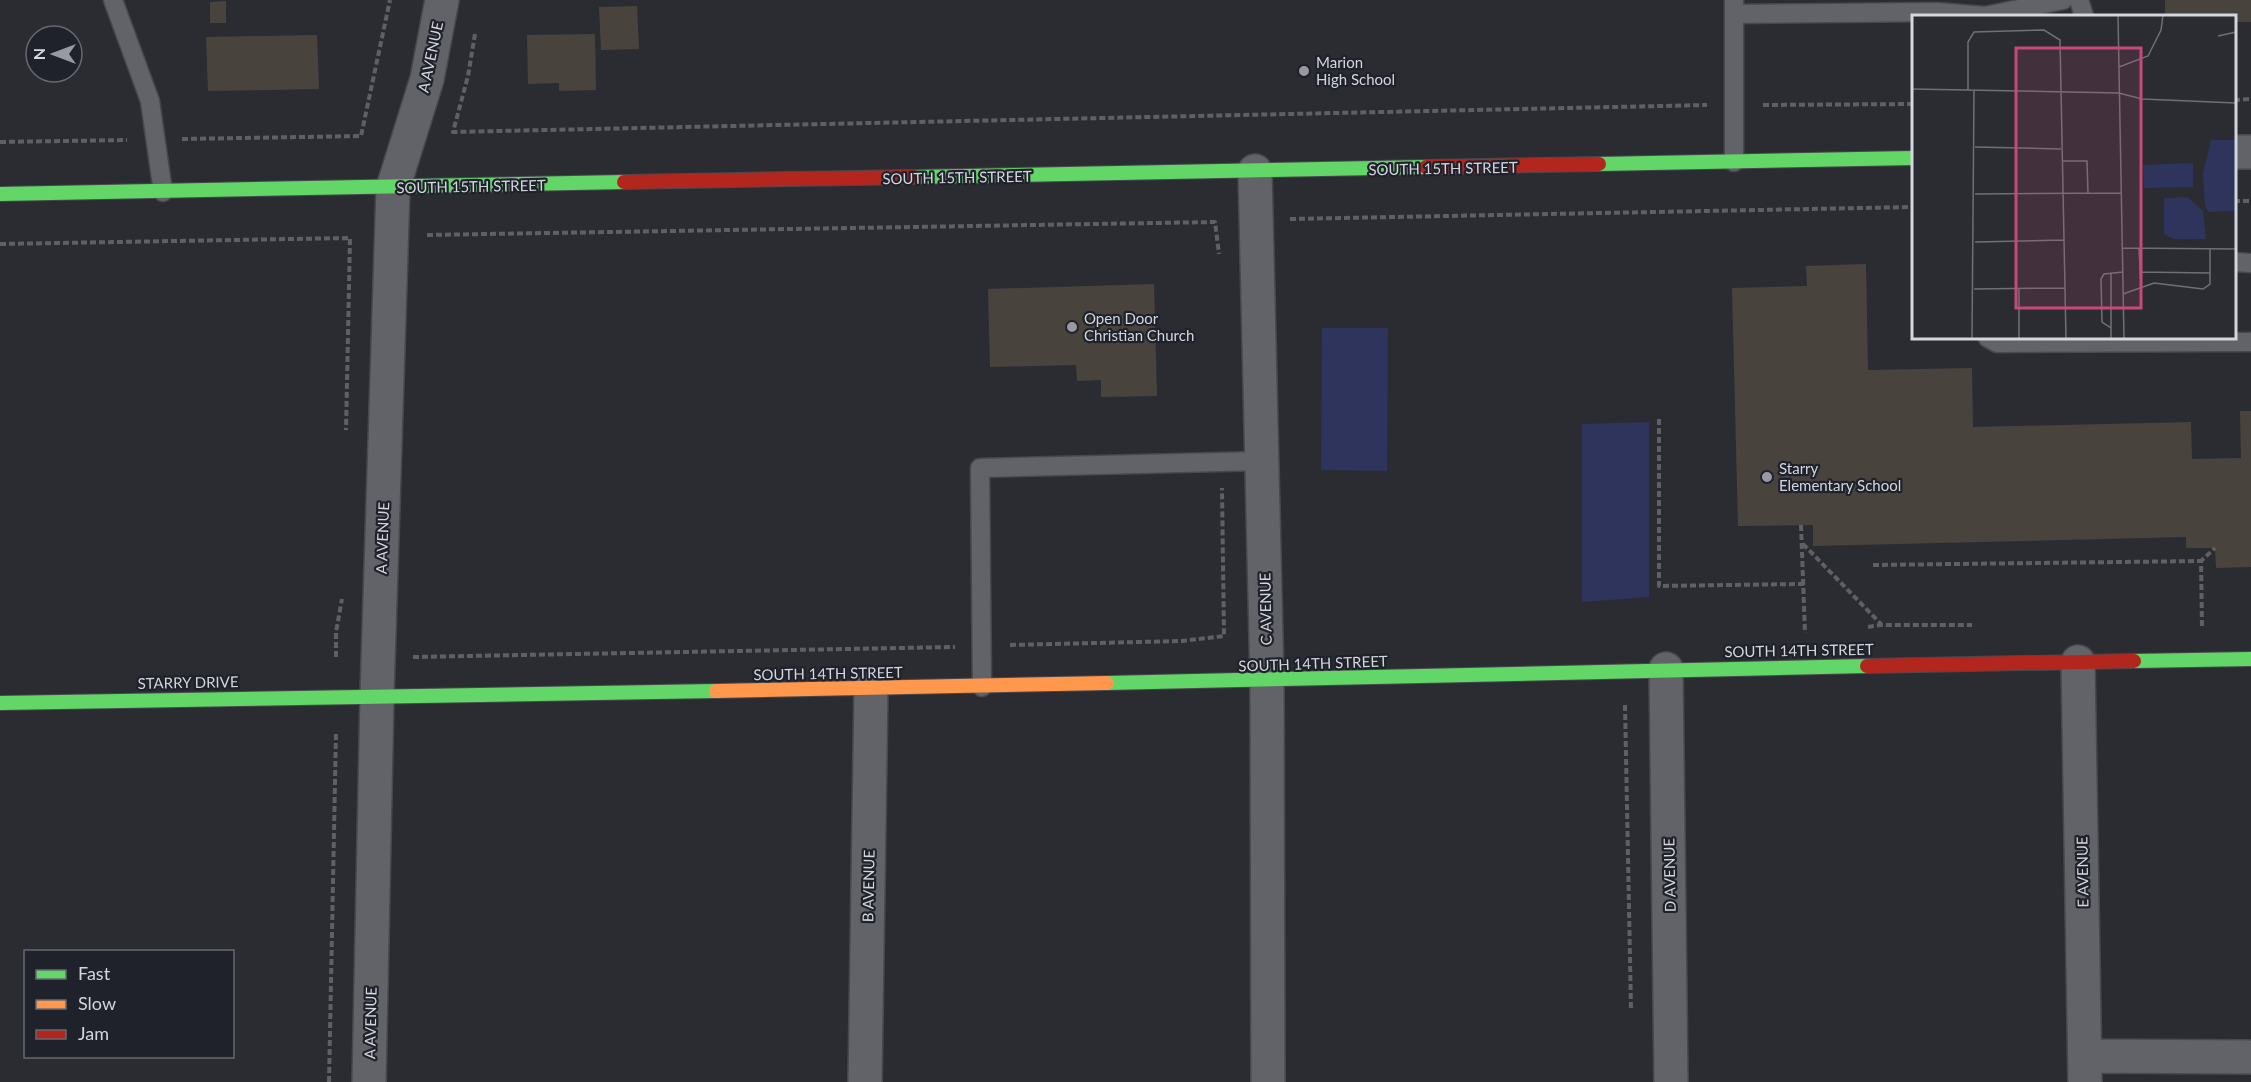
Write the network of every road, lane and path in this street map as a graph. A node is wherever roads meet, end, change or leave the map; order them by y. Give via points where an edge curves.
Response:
1 (113, 0) edge
2 (390, 0) edge
3 (442, 0) edge
4 (2063, 0) edge
5 (2079, 0) edge
6 (1937, 6) edge
7 (1734, 7) edge
8 (1980, 15) edge
9 (1990, 15) edge
10 (2084, 15) edge
11 (475, 33) dead end
12 (1912, 104) edge
13 (1707, 105) dead end
14 (1763, 105) dead end
15 (155, 139) junction
16 (0, 142) edge
17 (1912, 158) edge
18 (1734, 162) junction
19 (1255, 171) junction
20 (393, 188) junction
21 (163, 192) junction
22 (0, 194) edge
23 (1912, 207) edge
24 (1289, 219) dead end
25 (423, 235) dead end
26 (0, 244) edge
27 (1222, 265) dead end
28 (1990, 339) edge
29 (2251, 342) edge
30 (1659, 419) dead end
31 (346, 436) dead end
32 (1262, 461) junction
33 (1222, 462) junction
34 (1801, 525) dead end
35 (1803, 544) junction
36 (2215, 548) dead end
37 (2201, 561) junction
38 (1873, 565) dead end
39 (1803, 584) junction
40 (344, 587) dead end
41 (1881, 625) dead end
42 (981, 646) junction
43 (336, 657) dead end
44 (413, 657) dead end
45 (2251, 658) edge
46 (2203, 660) junction
47 (2078, 662) junction
48 (1805, 667) junction
49 (1666, 669) junction
50 (1267, 681) junction
51 (982, 687) junction
52 (871, 689) junction
53 (377, 695) junction
54 (1625, 700) dead end
55 (0, 703) edge
56 (336, 728) dead end
57 (1631, 1010) dead end
58 (2251, 1057) edge
59 (2085, 1069) edge
60 (329, 1082) edge
61 (369, 1082) edge
62 (865, 1082) edge
63 (1268, 1082) edge
64 (1671, 1082) edge

1 - 15 lane via 150,101
2 - 15 path via 361,136
3 - 20 street, A AVENUE via 427,79
4 - 9 lane
5 - 10 lane
6 - 7 lane
6 - 8 lane
7 - 18 lane
11 - 13 path via 453,132
12 - 14 path
15 - 16 path
15 - 21 lane
17 - 18 street, SOUTH 15TH STREET
18 - 19 street, SOUTH 15TH STREET
19 - 20 street, SOUTH 15TH STREET
19 - 32 street, C AVENUE
20 - 21 street, SOUTH 15TH STREET
20 - 53 street, A AVENUE
21 - 22 street, SOUTH 15TH STREET
23 - 24 path
25 - 27 path via 1215,222
26 - 31 path via 350,238
28 - 29 lane via 1997,343
30 - 39 path via 1659,586
32 - 33 lane
32 - 50 street, C AVENUE
33 - 42 path via 1224,636 1182,641
33 - 42 lane via 980,468
34 - 35 path
35 - 39 path
35 - 41 path
36 - 37 path
37 - 38 path
37 - 46 path
39 - 48 path
40 - 43 path
42 - 44 path
42 - 51 lane
45 - 46 street, SOUTH 14TH STREET
46 - 47 street, SOUTH 14TH STREET
47 - 48 street, SOUTH 14TH STREET
47 - 59 street, E AVENUE
48 - 49 street, SOUTH 14TH STREET
49 - 50 street, SOUTH 14TH STREET
49 - 64 street, D AVENUE
50 - 51 street, SOUTH 14TH STREET
50 - 63 street, C AVENUE
51 - 52 street, SOUTH 14TH STREET
52 - 53 street, SOUTH 14TH STREET
52 - 62 street, B AVENUE
53 - 55 street, STARRY DRIVE
53 - 61 street, A AVENUE
54 - 57 path
56 - 60 path
58 - 59 street

